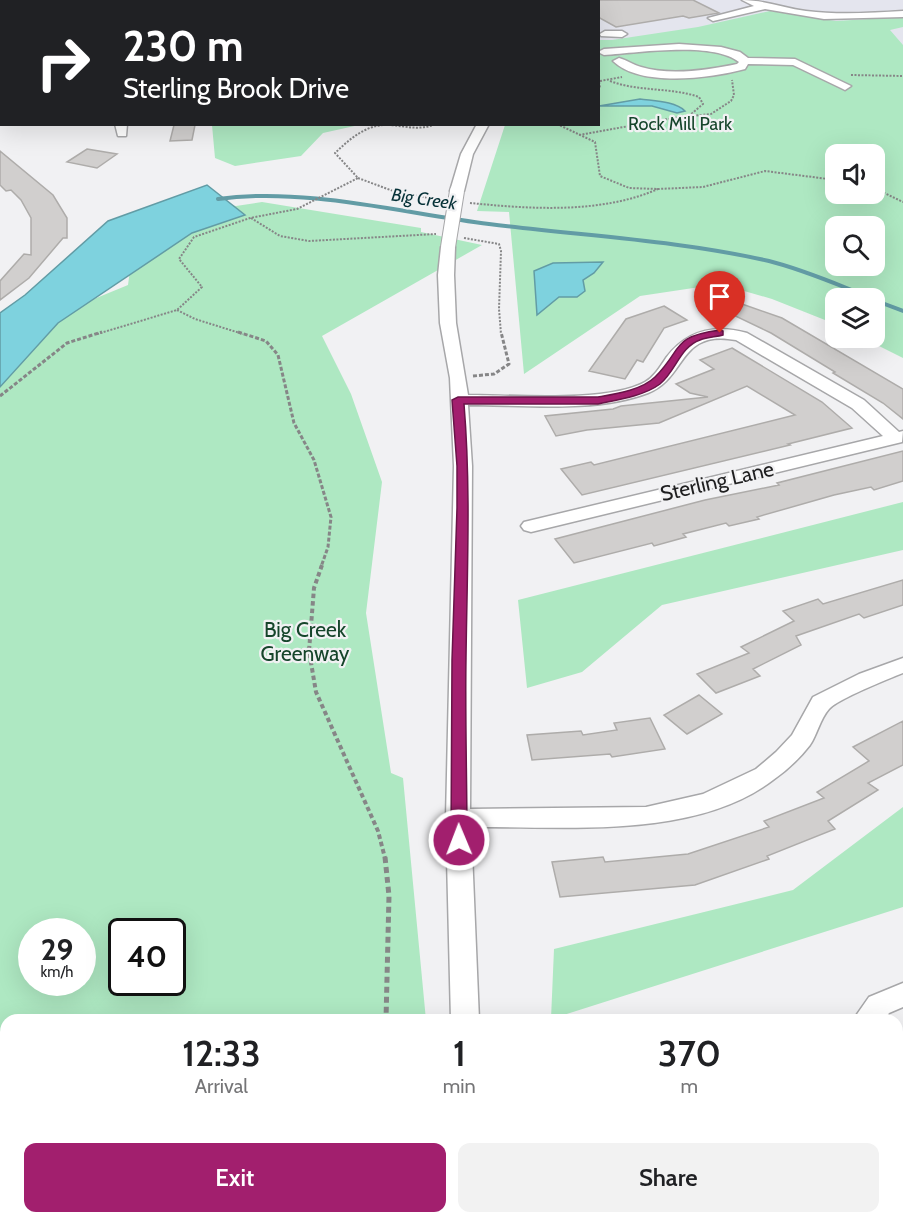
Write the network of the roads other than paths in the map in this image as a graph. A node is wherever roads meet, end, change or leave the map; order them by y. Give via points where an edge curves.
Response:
1 (747, 0) edge
2 (784, 0) edge
3 (767, 6) junction
4 (903, 14) edge
5 (713, 18) dead end
6 (605, 34) dead end
7 (622, 34) dead end
8 (601, 50) edge
9 (619, 61) junction
10 (745, 61) junction
11 (600, 64) edge
12 (845, 86) dead end
13 (466, 126) edge
14 (482, 126) edge
15 (467, 154) junction
16 (458, 400) junction
17 (899, 437) edge
18 (531, 526) dead end
19 (903, 665) edge
20 (458, 818) junction
21 (903, 995) edge
22 (465, 1014) edge
23 (872, 1014) edge

1 - 3 street
2 - 3 street
3 - 4 street via 823,15
3 - 5 street
6 - 7 street
8 - 9 street
8 - 10 street via 706,48 728,50
9 - 10 street via 639,70 668,73 730,69 741,67
9 - 11 street
10 - 12 street via 795,63
13 - 15 street via 463,139
14 - 15 street
15 - 16 street, bridge via 462,197 447,240 448,323
16 - 17 street via 616,397 650,386 691,340 729,333 741,336 858,404
16 - 20 street via 463,466
17 - 18 street, Sterling Lane
19 - 20 street via 820,703 801,740 784,758 747,785 710,801 646,816
20 - 22 street
21 - 23 street via 879,1005

